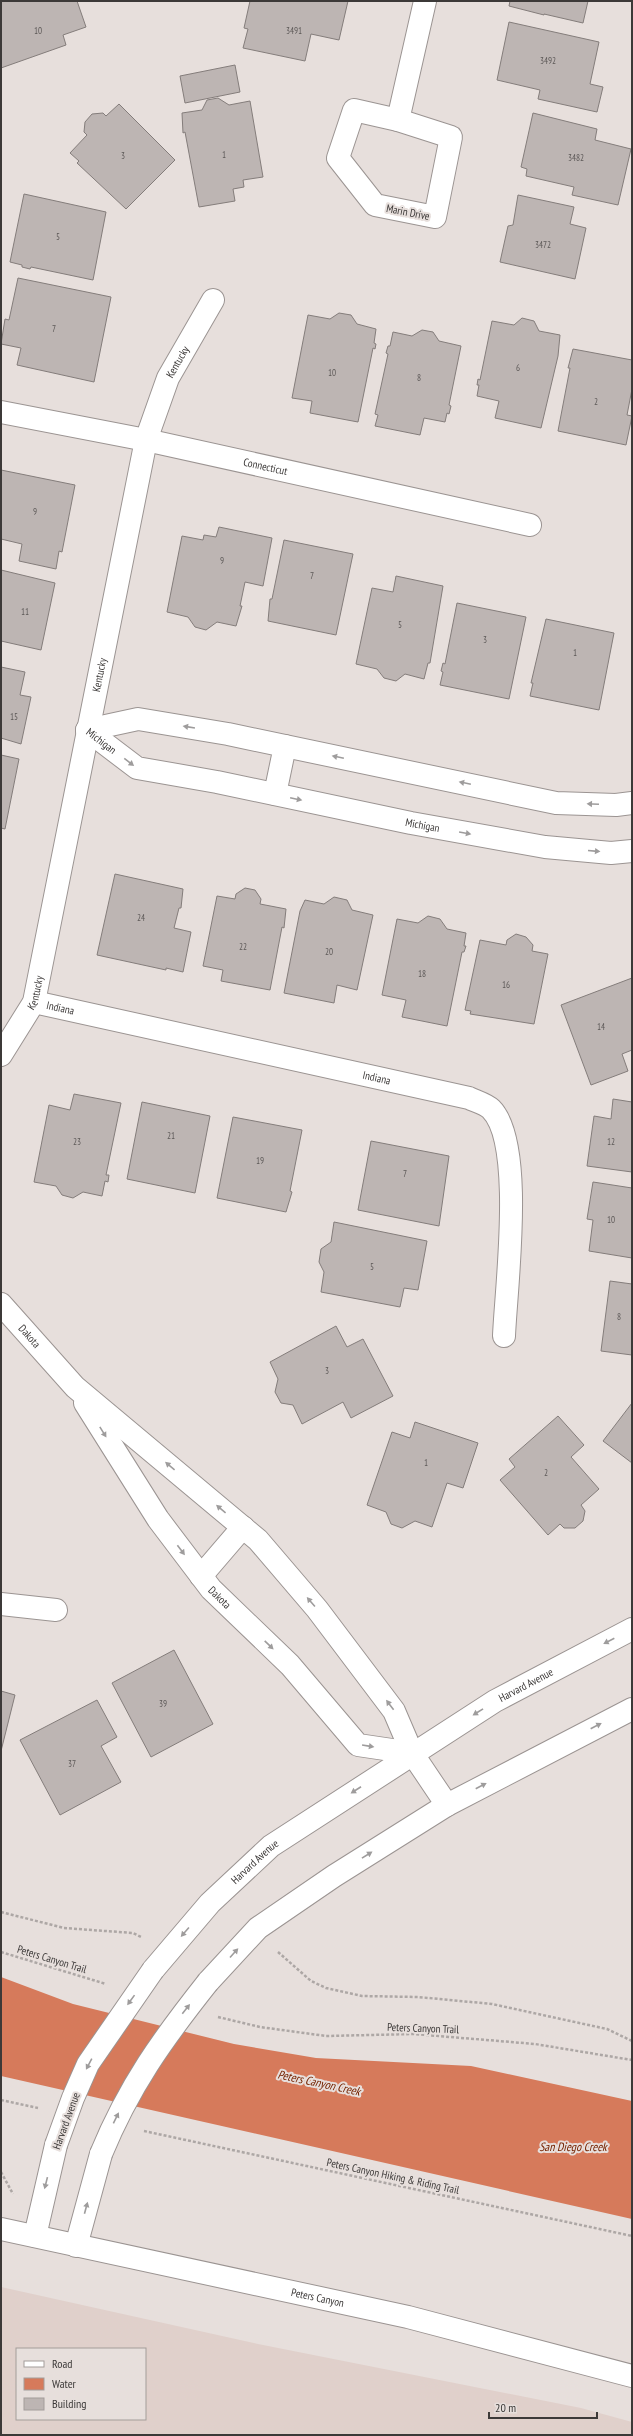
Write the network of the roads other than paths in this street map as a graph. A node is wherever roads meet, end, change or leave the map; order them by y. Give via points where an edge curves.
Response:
1 (425, 1) edge
2 (398, 120) junction
3 (213, 300) dead end
4 (1, 412) edge
5 (146, 440) junction
6 (530, 525) dead end
7 (87, 730) junction
8 (285, 746) junction
9 (275, 794) junction
10 (632, 803) edge
11 (632, 851) edge
12 (34, 1002) junction
13 (1, 1055) edge
14 (1, 1304) edge
15 (504, 1336) dead end
16 (75, 1387) junction
17 (243, 1527) junction
18 (201, 1576) junction
19 (1, 1604) edge
20 (56, 1610) dead end
21 (632, 1630) edge
22 (632, 1709) edge
23 (412, 1753) junction
24 (447, 1804) junction
25 (1, 2229) edge
26 (35, 2236) junction
27 (76, 2246) junction
28 (632, 2376) edge

1 - 2 street
2 - 2 street, Marin Drive via 451,137 435,217 375,205 338,158 354,110
3 - 5 street, Kentucky via 168,378
4 - 5 street, Connecticut
5 - 6 street, Connecticut
5 - 7 street, Kentucky
8 -> 7 street, Michigan via 138,719
7 -> 9 street, Michigan via 137,768
7 - 12 street, Kentucky
8 - 9 street
10 -> 8 street, Michigan via 556,803
9 -> 11 street, Michigan via 411,823 545,847 611,853
12 - 13 street, Kentucky
12 - 15 street, Indiana via 469,1098 491,1108 505,1136 512,1180
14 - 16 street, Dakota
17 -> 16 street, Dakota
16 -> 18 street, Dakota via 158,1518
17 - 18 street
23 -> 17 street, Dakota via 394,1710 317,1609 258,1540
18 -> 23 street, Dakota via 211,1589 290,1665 358,1745
19 - 20 street
21 -> 23 street, Harvard Avenue via 495,1701
24 -> 22 street
23 - 24 street, Dakota
23 -> 26 street, Harvard Avenue, bridge via 271,1846 210,1903 153,1970 88,2064 56,2145
27 -> 24 street, bridge via 101,2154 115,2120 138,2076 162,2040 208,1982 258,1928
25 - 26 street, Peters Canyon
26 - 27 street, Peters Canyon
27 - 28 street, Peters Canyon via 408,2318

